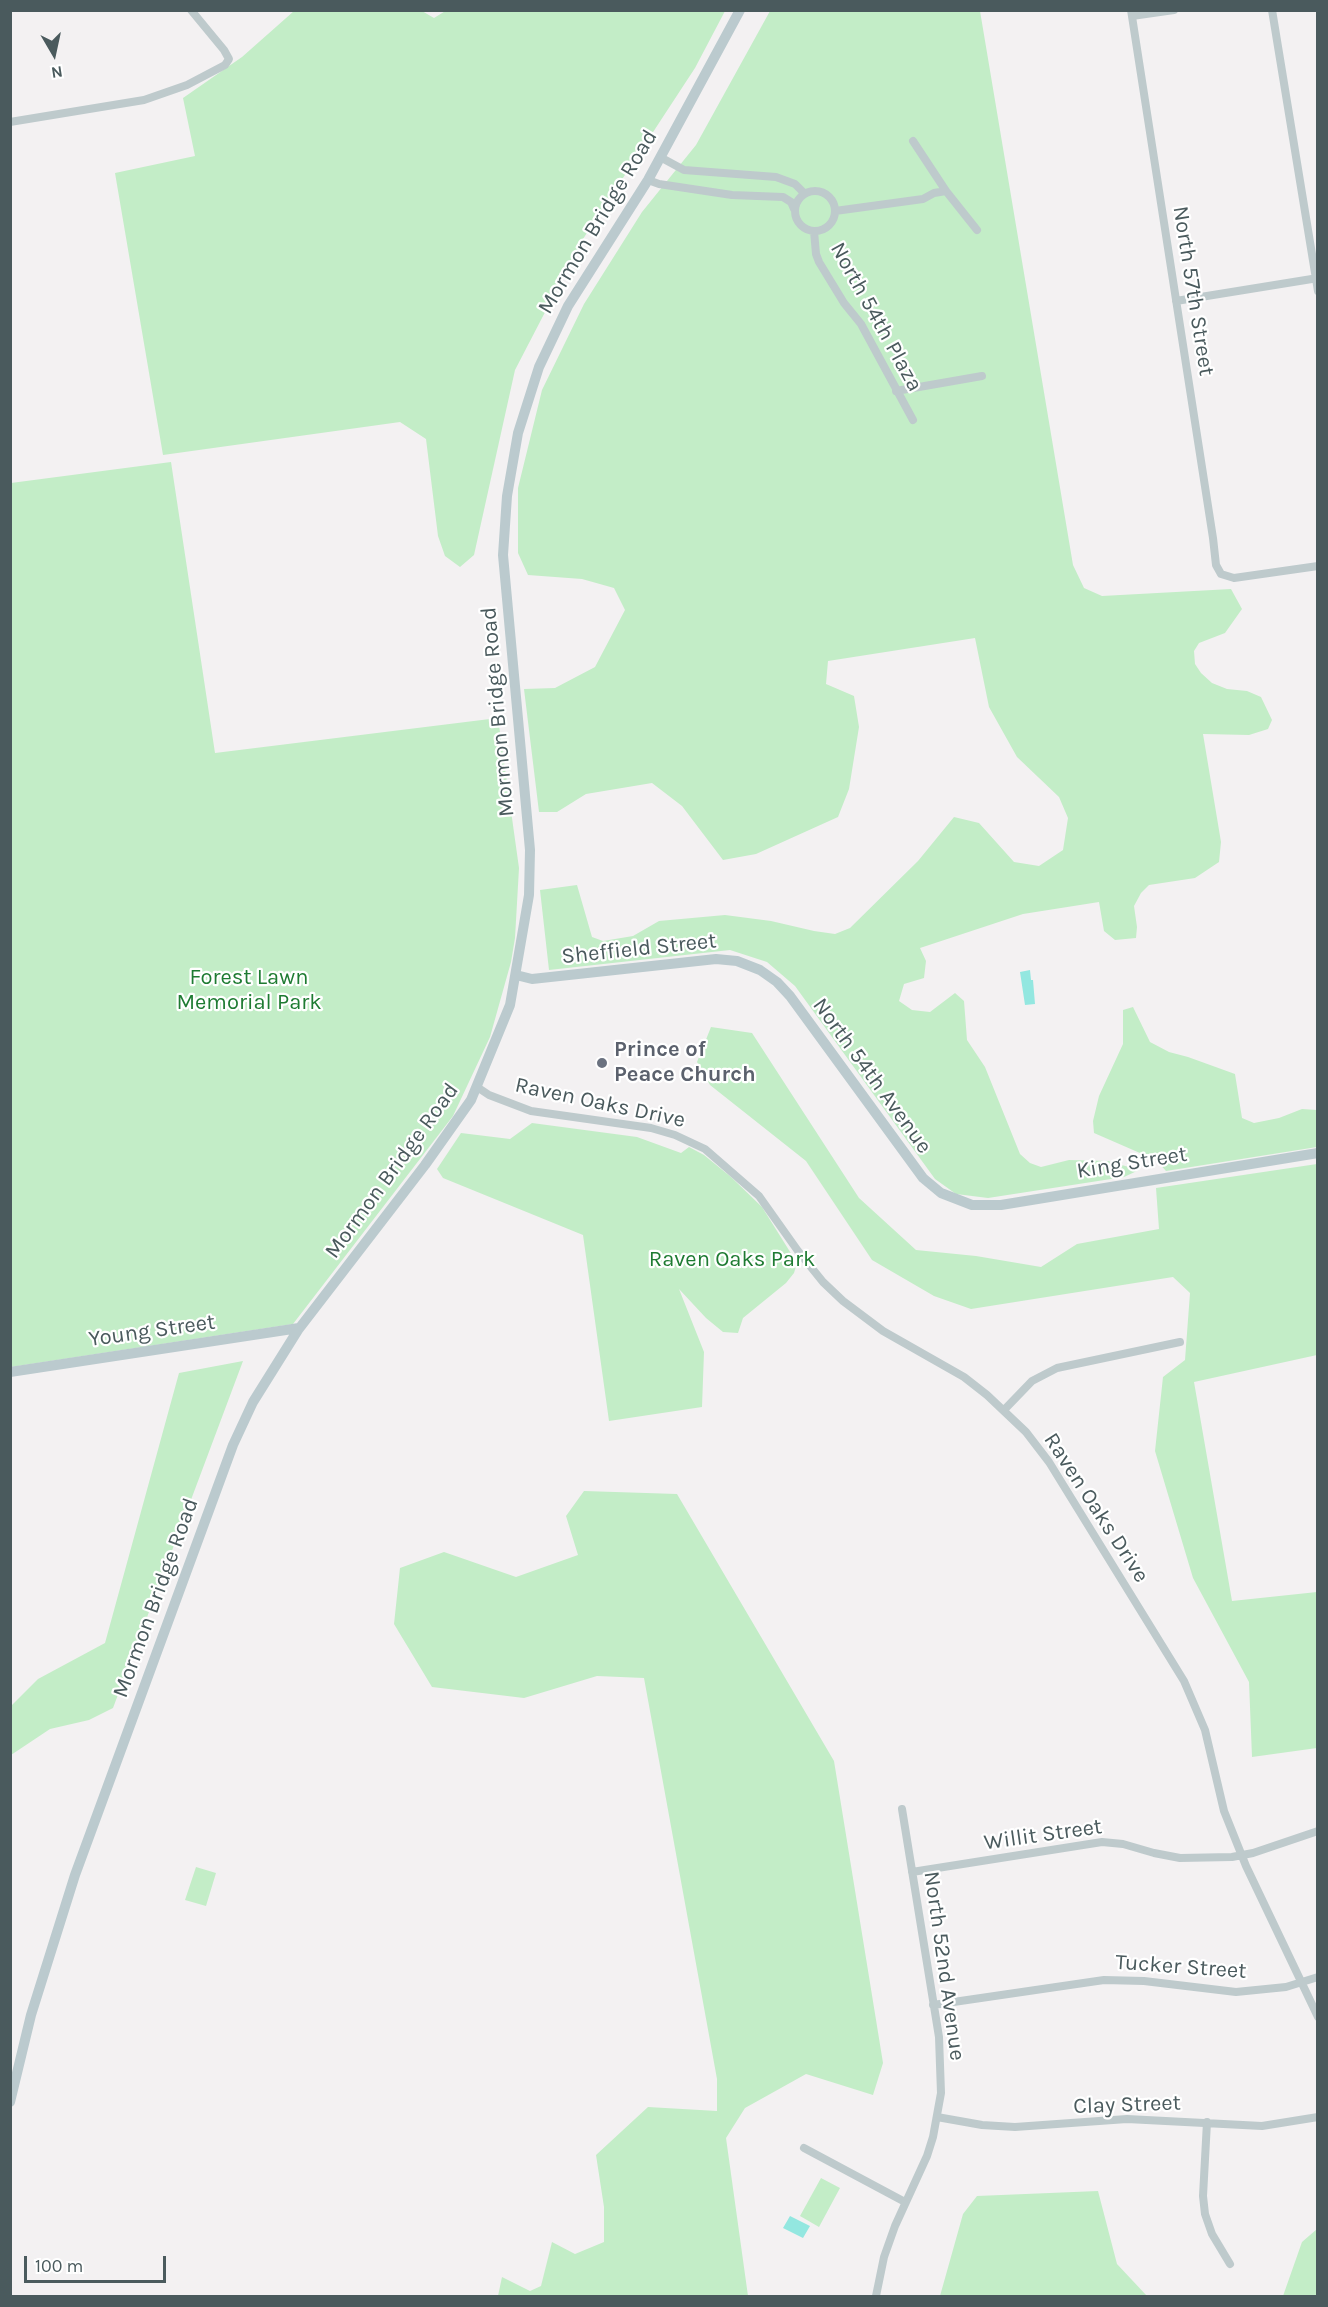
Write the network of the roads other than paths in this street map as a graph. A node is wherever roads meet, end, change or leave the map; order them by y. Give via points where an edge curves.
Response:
1 (191, 10) edge
2 (740, 10) edge
3 (1174, 10) edge
4 (1272, 10) edge
5 (1131, 13) edge
6 (10, 122) edge
7 (913, 141) dead end
8 (660, 158) junction
9 (648, 180) junction
10 (946, 191) junction
11 (804, 193) junction
12 (794, 209) junction
13 (835, 211) junction
14 (977, 230) dead end
15 (814, 231) junction
16 (1316, 279) edge
17 (1317, 291) edge
18 (1176, 301) junction
19 (982, 376) dead end
20 (896, 391) junction
21 (913, 420) dead end
22 (1317, 566) edge
23 (764, 972) joint
24 (516, 975) junction
25 (477, 1087) junction
26 (1317, 1153) edge
27 (953, 1199) joint
28 (299, 1328) junction
29 (1180, 1342) dead end
30 (10, 1372) edge
31 (1004, 1410) junction
32 (902, 1809) dead end
33 (1317, 1831) edge
34 (1243, 1856) junction
35 (912, 1872) junction
36 (1317, 1977) edge
37 (1301, 1982) junction
38 (933, 2005) junction
39 (1317, 2018) edge
40 (10, 2102) edge
41 (937, 2117) junction
42 (1317, 2117) edge
43 (1207, 2122) junction
44 (804, 2148) dead end
45 (905, 2202) junction
46 (1230, 2264) dead end
47 (876, 2296) edge

1 - 6 street via 229,59 225,65 144,100
2 - 8 main road, Mormon Bridge Road
3 - 5 street
4 - 16 street
5 - 18 street, North 57th Street
7 - 10 street
8 - 9 main road, Mormon Bridge Road
8 - 11 street via 690,171 776,177 795,184
9 - 12 street via 732,195 783,197
9 - 24 main road, Mormon Bridge Road via 553,335 528,400 511,469 503,555 530,850 529,895
10 - 13 street via 923,200
10 - 14 street
11 - 12 street
11 - 13 street via 825,193
12 - 15 street via 801,226
13 - 15 street via 830,224
15 - 20 street, North 54th Plaza via 819,262 861,324
16 - 17 street
16 - 18 street
18 - 22 street, North 57th Street via 1216,565 1223,576 1234,578
19 - 20 street
20 - 21 street, North 54th Plaza
23 - 24 main road, Sheffield Street via 737,961 716,959 532,980
23 - 27 main road, North 54th Avenue via 790,996 923,1178
24 - 25 main road, Mormon Bridge Road via 510,1005
25 - 28 main road, Mormon Bridge Road via 425,1165
25 - 31 street, Raven Oaks Drive via 531,1111 651,1128 705,1149 759,1196 798,1251 843,1301 883,1331 964,1377
26 - 27 main road, King Street via 1001,1205 981,1206
28 - 30 main road, Young Street
28 - 40 main road, Mormon Bridge Road via 253,1402 233,1445 75,1875 31,2015
29 - 31 street via 1057,1368 1032,1381
31 - 34 street, Raven Oaks Drive via 1049,1462 1184,1681 1205,1730 1224,1811
32 - 35 street, North 52nd Avenue
33 - 34 street, Willit Street
34 - 35 street, Willit Street via 1180,1858 1102,1842
34 - 37 street, Raven Oaks Drive
35 - 38 street, North 52nd Avenue
36 - 37 street, Tucker Street
37 - 38 street, Tucker Street via 1236,1992 1104,1980
37 - 39 street, Raven Oaks Drive
38 - 41 street, North 52nd Avenue via 941,2064
41 - 43 street, Clay Street via 1015,2127 1127,2119
41 - 45 street, North 52nd Avenue via 927,2156
42 - 43 street, Clay Street via 1262,2126
43 - 46 street via 1205,2214
44 - 45 street
45 - 47 street, North 52nd Avenue via 884,2257

